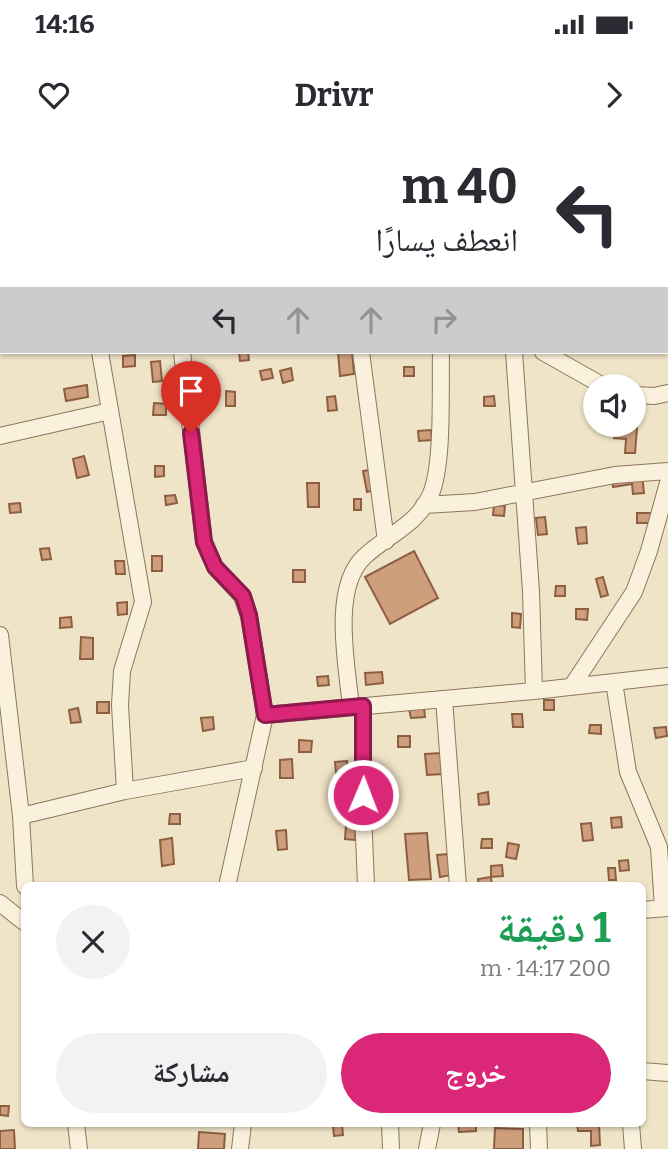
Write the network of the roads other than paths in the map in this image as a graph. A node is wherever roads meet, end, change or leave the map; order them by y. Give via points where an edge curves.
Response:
1 (100, 354) edge
2 (181, 354) edge
3 (361, 354) edge
4 (441, 354) edge
5 (514, 354) edge
6 (547, 354) edge
7 (583, 375) edge
8 (668, 393) edge
9 (646, 396) edge
10 (110, 411) junction
11 (0, 436) edge
12 (668, 471) edge
13 (668, 483) edge
14 (523, 492) junction
15 (424, 505) junction
16 (386, 541) junction
17 (0, 635) edge
18 (668, 676) edge
19 (614, 682) junction
20 (572, 686) junction
21 (534, 691) junction
22 (444, 699) junction
23 (357, 706) junction
24 (265, 715) junction
25 (254, 768) junction
26 (125, 791) junction
27 (21, 816) junction
28 (25, 882) edge
29 (228, 882) edge
30 (366, 882) edge
31 (458, 882) edge
32 (0, 903) edge
33 (665, 908) edge
34 (646, 910) edge
35 (21, 920) edge
36 (646, 1071) edge
37 (668, 1073) edge
38 (76, 1127) edge
39 (243, 1127) edge
40 (390, 1127) edge
41 (431, 1127) edge
42 (538, 1127) edge
43 (631, 1127) edge
44 (79, 1149) edge
45 (240, 1149) edge
46 (391, 1149) edge
47 (427, 1149) edge
48 (539, 1149) edge
49 (633, 1149) edge

1 - 10 street
2 - 24 street via 204,542 215,567 243,596
3 - 16 street
4 - 15 street via 437,470
5 - 14 street
6 - 7 street
8 - 9 street
10 - 11 street
10 - 26 street via 143,602 122,671
12 - 14 street via 615,475
13 - 20 street via 634,592
14 - 15 street via 475,502
14 - 21 street
15 - 16 street via 415,519
16 - 23 street via 363,557 348,585 344,634
17 - 27 street
18 - 19 street
19 - 20 street
19 - 33 street via 628,772 659,847
20 - 21 street
21 - 22 street
22 - 23 street
22 - 31 street
23 - 24 street
23 - 30 street
24 - 25 street
25 - 26 street
25 - 29 street
26 - 27 street
27 - 28 street
32 - 35 street
33 - 34 street
36 - 37 street
38 - 44 street
39 - 45 street
40 - 46 street
41 - 47 street
42 - 48 street
43 - 49 street

